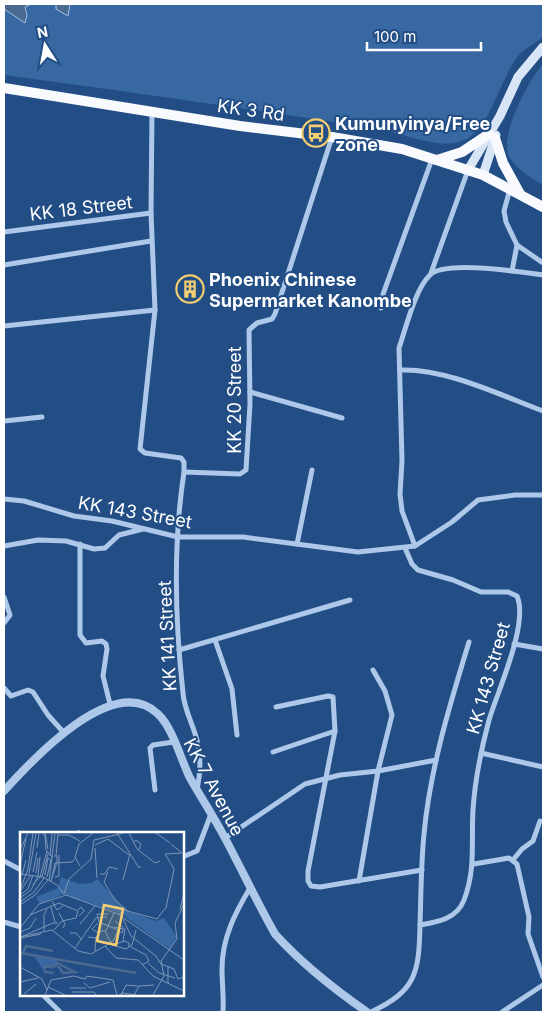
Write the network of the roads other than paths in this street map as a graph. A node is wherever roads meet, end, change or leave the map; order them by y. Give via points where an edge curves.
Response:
1 (543, 47) edge
2 (4, 88) edge
3 (152, 111) junction
4 (492, 136) junction
5 (332, 137) junction
6 (435, 159) junction
7 (468, 170) junction
8 (483, 175) junction
9 (510, 190) junction
10 (520, 195) junction
11 (543, 207) edge
12 (150, 213) junction
13 (4, 232) edge
14 (152, 241) junction
15 (518, 245) junction
16 (543, 263) edge
17 (4, 265) edge
18 (512, 271) junction
19 (431, 273) junction
20 (543, 275) edge
21 (382, 308) dead end
22 (155, 310) junction
23 (4, 326) edge
24 (400, 370) junction
25 (250, 392) junction
26 (543, 411) edge
27 (42, 417) dead end
28 (342, 418) dead end
29 (4, 421) edge
30 (312, 470) dead end
31 (184, 472) junction
32 (543, 495) edge
33 (4, 498) edge
34 (147, 528) junction
35 (178, 537) junction
36 (80, 544) junction
37 (297, 544) junction
38 (4, 546) edge
39 (415, 546) junction
40 (405, 548) junction
41 (4, 597) edge
42 (350, 600) dead end
43 (4, 623) edge
44 (215, 640) junction
45 (469, 642) dead end
46 (514, 644) junction
47 (543, 649) edge
48 (179, 650) junction
49 (373, 670) dead end
50 (4, 688) edge
51 (110, 704) junction
52 (276, 707) dead end
53 (335, 731) junction
54 (65, 734) junction
55 (237, 734) dead end
56 (174, 742) junction
57 (273, 752) dead end
58 (481, 753) junction
59 (436, 760) junction
60 (543, 766) edge
61 (378, 771) junction
62 (325, 778) junction
63 (155, 790) dead end
64 (197, 790) junction
65 (4, 791) edge
66 (211, 814) junction
67 (540, 821) dead end
68 (225, 838) junction
69 (184, 856) edge
70 (513, 860) junction
71 (4, 861) edge
72 (474, 864) junction
73 (20, 869) edge
74 (422, 870) junction
75 (359, 881) junction
76 (250, 888) junction
77 (4, 922) edge
78 (420, 925) junction
79 (20, 927) edge
80 (543, 977) edge
81 (543, 986) edge
82 (44, 996) edge
83 (60, 1012) edge
84 (223, 1012) edge
85 (369, 1012) edge
86 (502, 1012) edge

1 - 4 main road via 518,78
2 - 3 highway, KK 3 Rd
3 - 5 highway, KK 3 Rd
3 - 12 street, KK 18 Street
4 - 6 highway via 462,152
4 - 7 main road
4 - 8 main road
4 - 10 highway
5 - 6 highway, KK 3 Rd via 402,149
5 - 25 street, KK 20 Street via 275,314 272,319 257,323 249,330
6 - 7 highway, KK 3 Rd
6 - 21 street via 382,297
7 - 8 highway, KK 3 Rd
7 - 19 street
8 - 9 highway, KK 3 Rd
9 - 10 highway, KK 3 Rd
9 - 15 street via 504,217
10 - 11 highway, KK 3 Rd
12 - 13 street, KK 18 Street
12 - 14 street
14 - 17 street
14 - 22 street
15 - 16 street
15 - 18 street
18 - 19 street via 473,267
18 - 20 street
19 - 24 street via 418,295 399,348
22 - 23 street
22 - 31 street via 140,450 181,458
24 - 26 street via 417,370 451,378
24 - 39 street via 400,494 402,510
25 - 28 street
25 - 31 street, KK 20 Street via 246,470 240,474
27 - 29 street
30 - 37 street
31 - 35 street
32 - 39 street via 478,500
33 - 34 street, KK 143 Street via 74,516
34 - 35 street, KK 143 Street
34 - 36 street via 119,535 105,548 94,549
35 - 37 street, KK 143 Street via 243,538
35 - 48 street, KK 141 Street
36 - 38 street via 38,540
36 - 51 street via 80,635 86,643 106,644 103,676
37 - 40 street, KK 143 Street via 349,552
39 - 40 street
40 - 46 street, KK 143 Street via 418,570 482,592 508,592 518,596 521,605
41 - 43 street via 10,618
42 - 44 street
44 - 48 street
44 - 55 street via 232,689
45 - 59 street
46 - 47 street
46 - 58 street, KK 143 Street
48 - 64 street, KK 141 Street via 183,696 199,750
49 - 61 street via 385,691 392,715
50 - 54 street via 11,696 28,690 33,692
51 - 54 street, KK 7 Avenue via 94,711
51 - 56 street, KK 7 Avenue via 129,702 158,713
52 - 53 street via 333,697
53 - 57 street
53 - 62 street
54 - 65 street, KK 7 Avenue
56 - 63 street via 150,748
56 - 64 street, KK 7 Avenue
58 - 60 street
58 - 72 street, KK 143 Street via 475,780
59 - 61 street
59 - 74 street via 424,834
61 - 62 street
61 - 75 street
62 - 68 street via 305,784
62 - 75 street via 308,881 311,886 320,887
64 - 66 street, KK 7 Avenue
66 - 68 street, KK 7 Avenue
66 - 69 street via 196,851
67 - 70 street via 533,841
68 - 76 street, KK 7 Avenue
70 - 72 street
70 - 80 street via 517,864 529,917 528,934
71 - 73 street
72 - 78 street, KK 143 Street via 464,902 453,915
74 - 75 street
74 - 78 street
76 - 84 street via 235,913 224,942
76 - 85 street, KK 7 Avenue via 275,934 291,951 338,991
77 - 79 street
78 - 85 street via 418,967 408,989 386,1006
81 - 86 street
82 - 83 street

